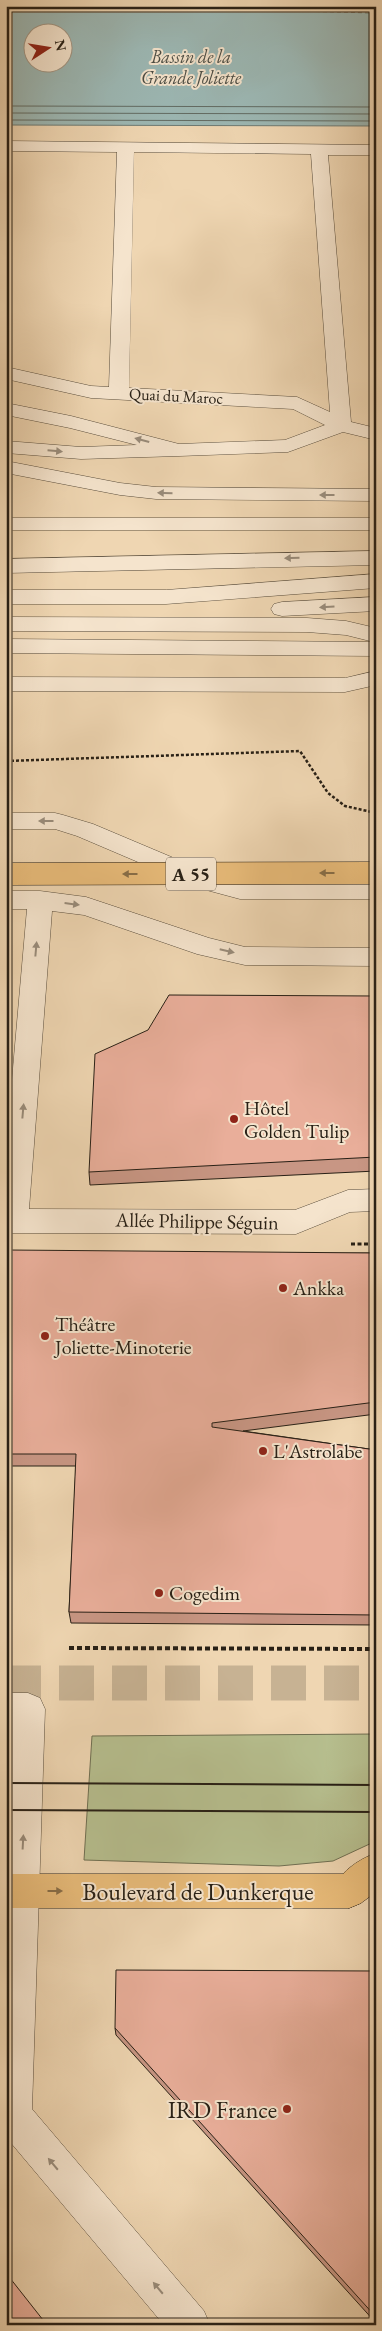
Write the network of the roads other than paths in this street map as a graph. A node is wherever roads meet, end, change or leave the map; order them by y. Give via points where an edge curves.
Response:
1 (6, 146) edge
2 (126, 147) junction
3 (319, 149) junction
4 (376, 150) edge
5 (6, 373) edge
6 (119, 393) junction
7 (6, 409) edge
8 (341, 426) junction
9 (376, 434) edge
10 (6, 447) edge
11 (179, 450) junction
12 (6, 467) edge
13 (376, 495) edge
14 (6, 524) edge
15 (376, 524) edge
16 (6, 551) edge
17 (6, 558) edge
18 (376, 558) edge
19 (207, 561) junction
20 (6, 566) edge
21 (6, 578) edge
22 (376, 579) edge
23 (6, 587) edge
24 (6, 597) edge
25 (376, 604) edge
26 (6, 612) edge
27 (6, 624) edge
28 (6, 635) edge
29 (376, 636) edge
30 (376, 643) edge
31 (6, 646) edge
32 (376, 649) edge
33 (6, 658) edge
34 (376, 660) edge
35 (376, 670) edge
36 (6, 672) edge
37 (376, 678) edge
38 (6, 684) edge
39 (6, 821) edge
40 (376, 873) edge
41 (6, 874) edge
42 (376, 890) edge
43 (6, 900) edge
44 (40, 900) junction
45 (376, 957) edge
46 (376, 1200) edge
47 (10, 1221) edge
48 (6, 1709) edge
49 (376, 1870) edge
50 (14, 1890) edge
51 (362, 1891) edge
52 (10, 2116) edge
53 (190, 2325) edge

1 - 2 street
2 - 3 street
2 - 6 street
3 - 4 street
3 - 8 street
5 - 6 street, Quai du Maroc via 91,392
6 - 8 street, Quai du Maroc via 297,403
11 -> 7 street
8 - 9 street, Quai du Maroc
8 - 11 street via 288,446
10 -> 11 street via 81,453
13 -> 12 street via 156,493
14 - 15 street
16 - 19 street
17 - 19 street
18 -> 19 street
19 - 20 street
21 - 22 street via 132,579 244,574
22 - 23 street
22 - 24 street via 279,590 166,597
25 -> 26 street via 198,613
27 - 29 street via 307,625 346,628
28 - 30 street via 340,636
31 - 32 street
33 - 34 street
35 - 36 street via 334,674
37 - 38 street via 345,685
42 -> 39 street via 240,890 208,882 85,830 55,821
40 -> 41 main road, A 55, bridge
43 - 44 street
44 -> 45 street via 86,906 206,947 245,956
47 -> 44 street
46 - 47 street, Allée Philippe Séguin via 348,1201 296,1222
50 -> 48 street via 28,1709
49 - 51 main road
50 -> 51 main road, Boulevard de Dunkerque
50 - 52 street
53 -> 52 street

